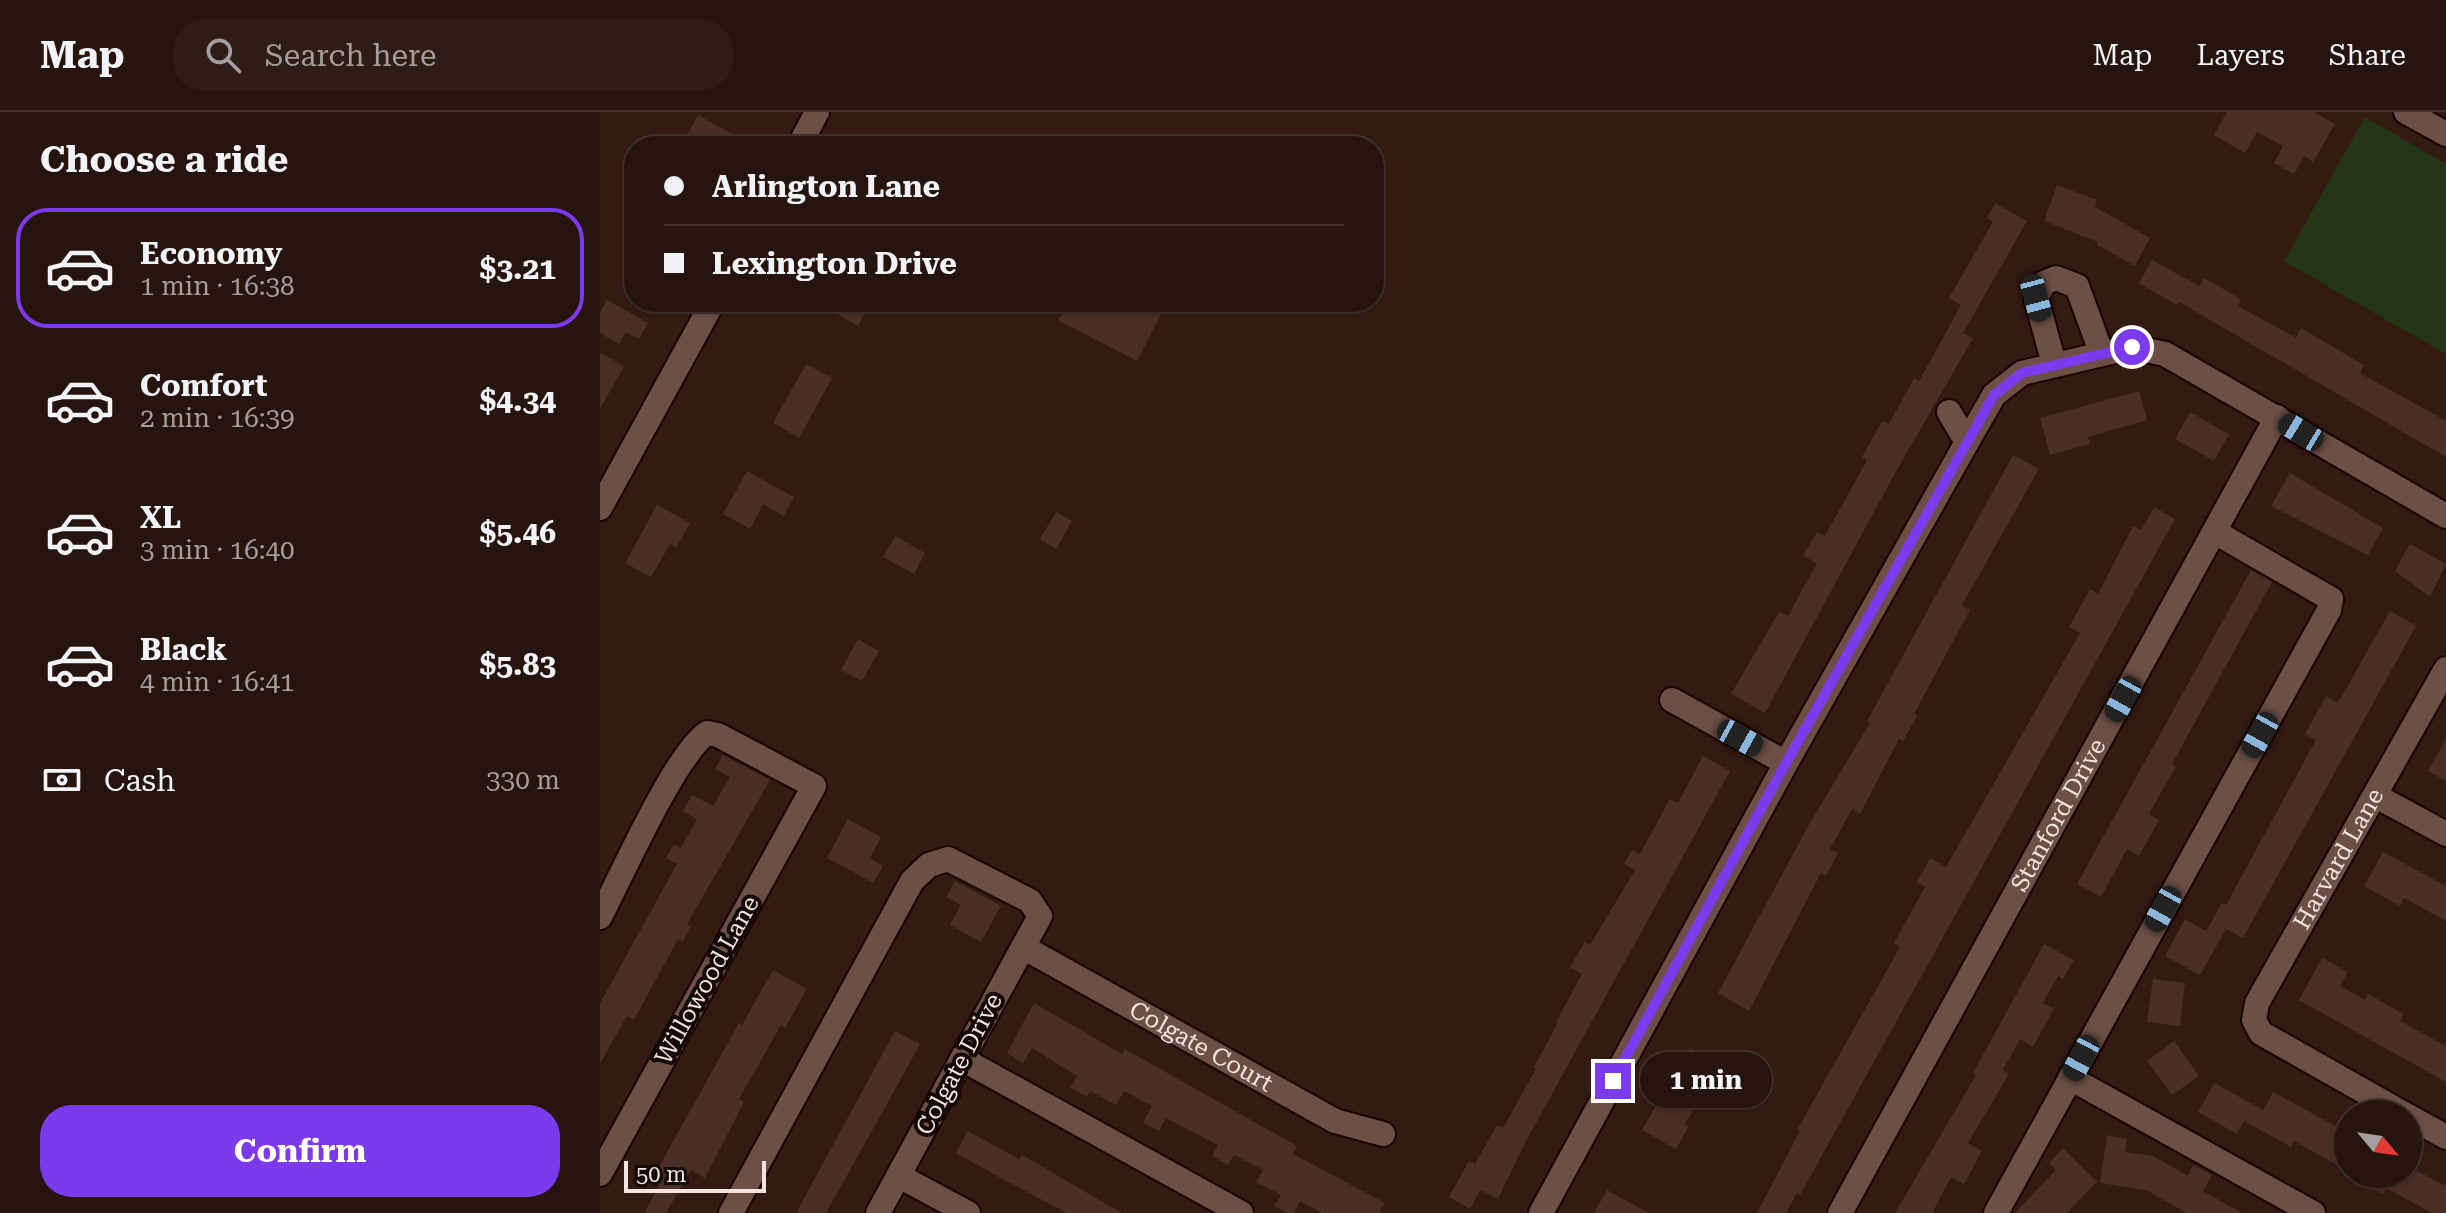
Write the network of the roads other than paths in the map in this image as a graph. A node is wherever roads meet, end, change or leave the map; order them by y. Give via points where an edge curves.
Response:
1 (817, 112) edge
2 (2406, 112) edge
3 (2446, 134) edge
4 (804, 136) edge
5 (708, 312) edge
6 (2101, 352) junction
7 (2054, 364) junction
8 (1949, 412) dead end
9 (2277, 417) junction
10 (1967, 442) junction
11 (600, 508) edge
12 (2446, 516) edge
13 (2215, 532) junction
14 (2444, 679) edge
15 (1672, 700) dead end
16 (1786, 763) junction
17 (2376, 796) junction
18 (2446, 834) edge
19 (600, 917) edge
20 (1023, 947) junction
21 (962, 1059) junction
22 (2070, 1078) junction
23 (2379, 1100) edge
24 (2422, 1124) edge
25 (1383, 1134) dead end
26 (2446, 1137) edge
27 (600, 1174) edge
28 (899, 1176) junction
29 (731, 1213) edge
30 (878, 1213) edge
31 (968, 1213) edge
32 (1241, 1213) edge
33 (1541, 1213) edge
34 (1840, 1213) edge
35 (1996, 1213) edge
36 (2313, 1213) edge

1 - 4 street
2 - 3 street
5 - 11 street
6 - 7 street
6 - 7 street via 2077,286 2056,278 2044,283 2036,298
6 - 9 street via 2132,347 2165,354
7 - 10 street via 2007,381
8 - 10 street
9 - 12 street
9 - 13 street, Stanford Drive
10 - 16 street
13 - 22 street via 2331,599 2329,610
13 - 34 street, Stanford Drive
14 - 17 street, Harvard Lane
15 - 16 street
16 - 33 street
17 - 18 street
17 - 23 street, Harvard Lane via 2257,1003 2254,1020 2261,1033
19 - 27 street, Willowood Lane via 640,836 707,733 814,786
20 - 21 street, Colgate Drive
20 - 25 street, Colgate Court via 1335,1121
20 - 29 street, Colgate Drive via 1040,916 1030,901 948,859 929,865 912,881
21 - 28 street, Colgate Drive
21 - 32 street
22 - 35 street
22 - 36 street
24 - 26 street
28 - 30 street, Colgate Drive
28 - 31 street

